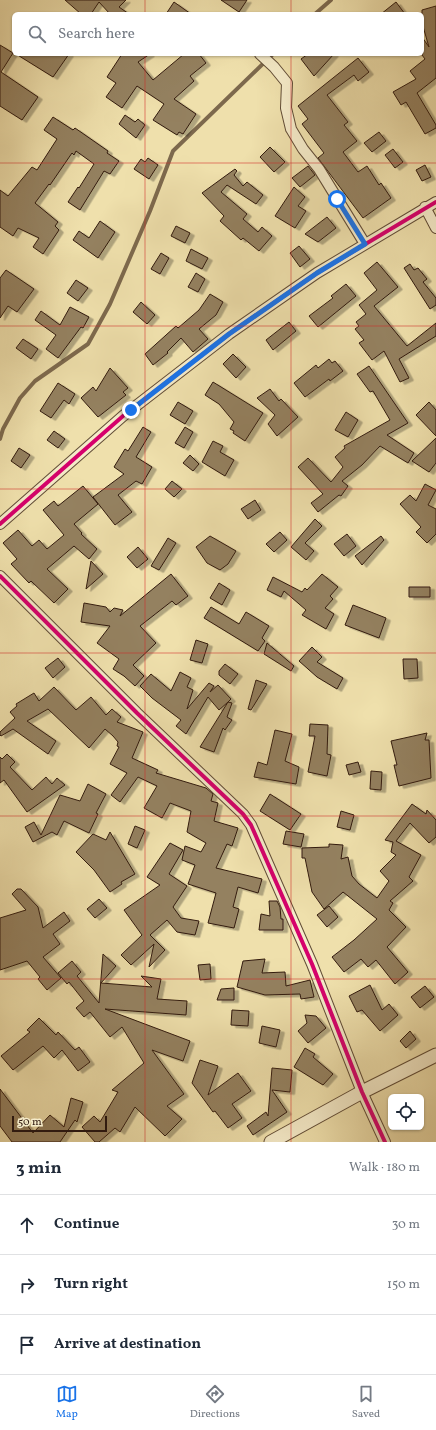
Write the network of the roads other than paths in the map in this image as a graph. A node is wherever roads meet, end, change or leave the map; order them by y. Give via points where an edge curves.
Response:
1 (262, 56) edge
2 (436, 202) edge
3 (425, 207) junction
4 (436, 228) edge
5 (365, 244) junction
6 (0, 524) edge
7 (0, 576) edge
8 (436, 1055) edge
9 (362, 1092) junction
10 (271, 1142) edge
11 (385, 1142) edge

1 - 5 street via 287,84 286,108 291,129
2 - 3 street
3 - 4 street
3 - 5 street
5 - 6 street via 317,273 229,334 123,416
7 - 9 street via 137,713 243,814 251,825 312,964
8 - 9 street
9 - 10 street
9 - 11 street

